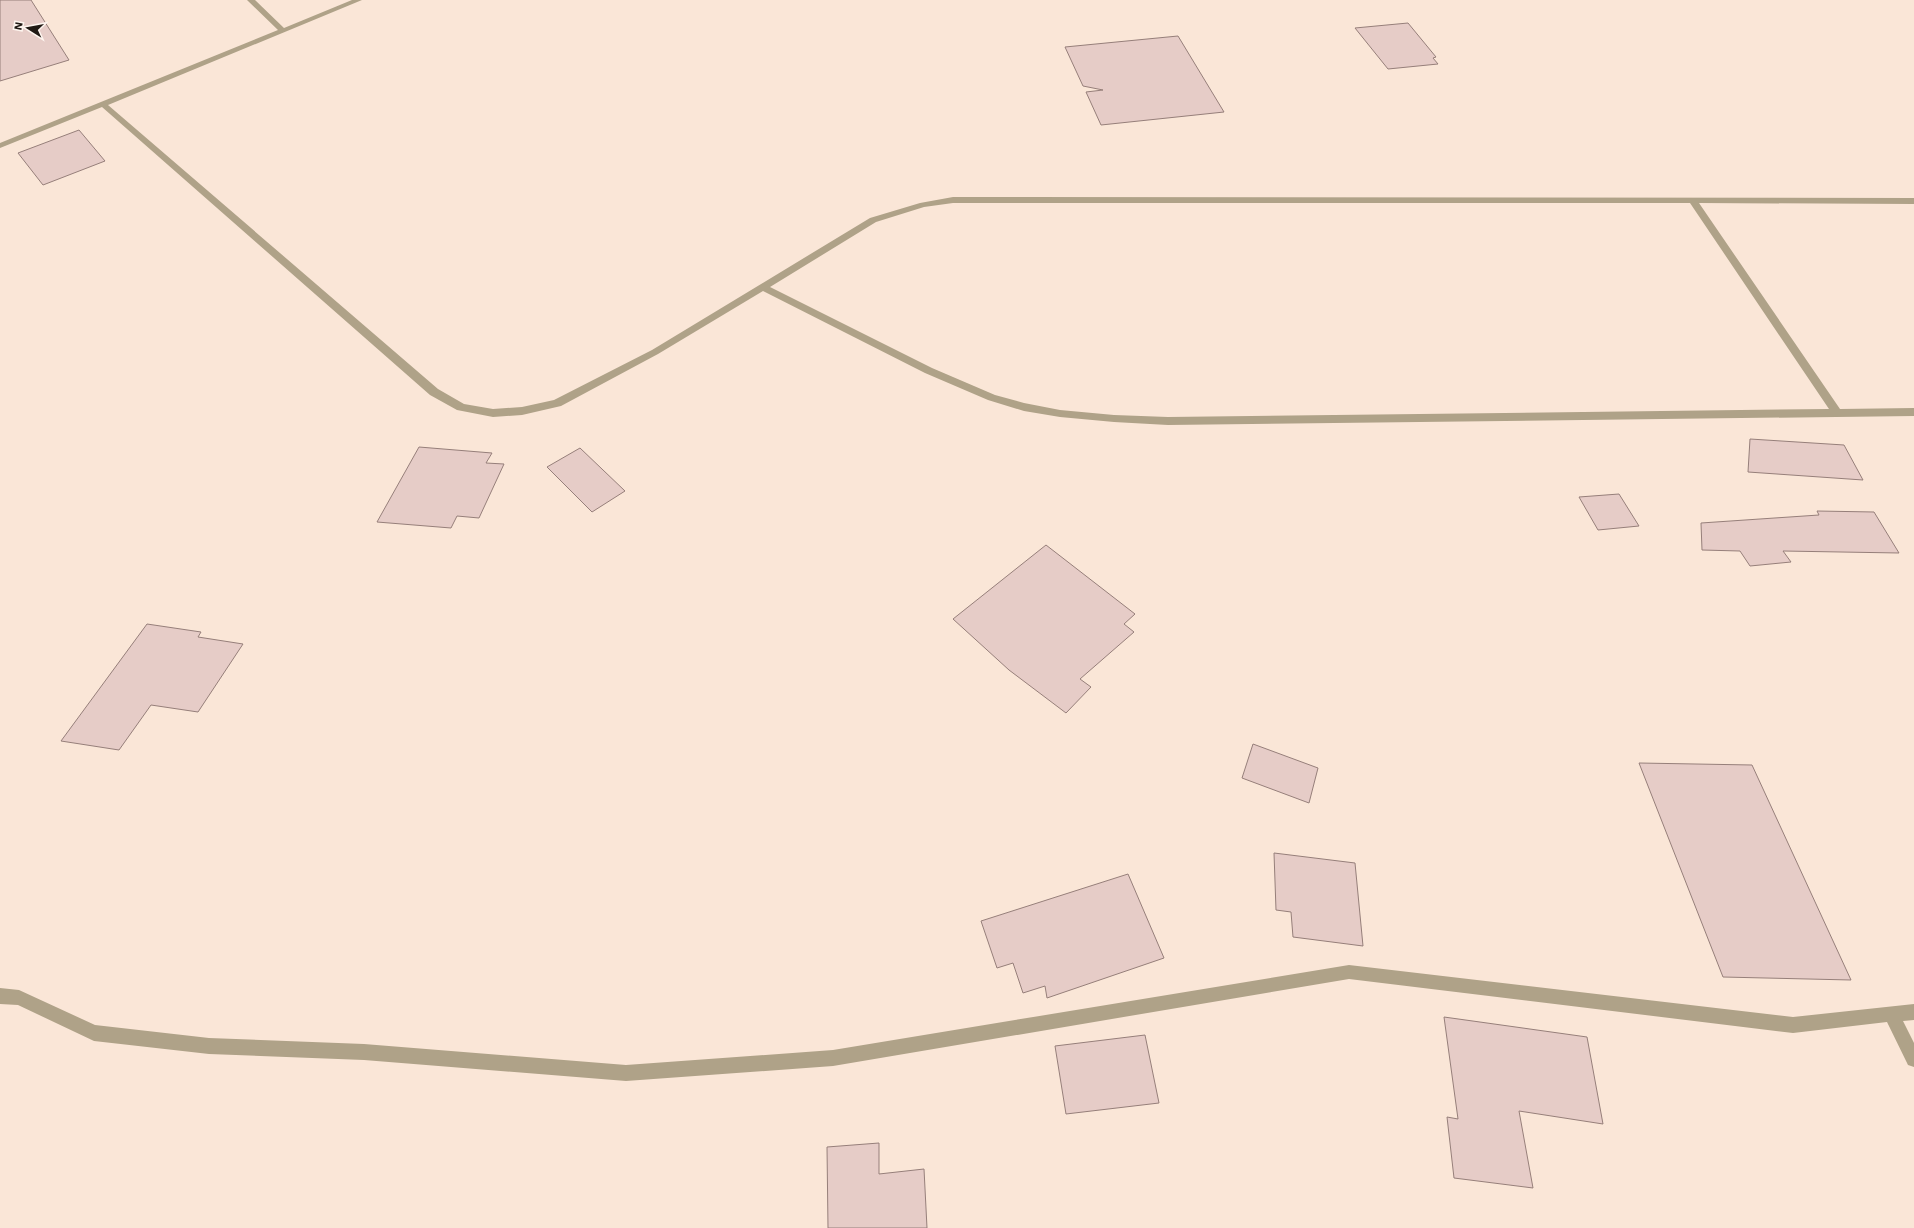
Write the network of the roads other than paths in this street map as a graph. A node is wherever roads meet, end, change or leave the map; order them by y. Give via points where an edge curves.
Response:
1 (251, 0) edge
2 (358, 0) edge
3 (282, 30) junction
4 (103, 104) junction
5 (0, 146) edge
6 (1692, 200) junction
7 (1914, 201) edge
8 (763, 286) junction
9 (1836, 412) junction
10 (1914, 412) edge
11 (0, 996) edge
12 (1914, 1012) edge
13 (1891, 1014) junction
14 (1914, 1059) edge

1 - 3 street
2 - 3 street
3 - 4 street
4 - 5 street
4 - 8 street via 434,392 460,407 493,413 522,411 557,403 655,352
6 - 7 street
6 - 8 street via 953,200 923,205 873,220
6 - 9 street
8 - 9 street via 941,376 980,393 1023,407 1076,416 1111,420 1168,421
9 - 10 street
11 - 13 street via 19,998 94,1033 209,1046 364,1052 626,1073 833,1058 1349,972 1793,1025
12 - 13 street
13 - 14 street

